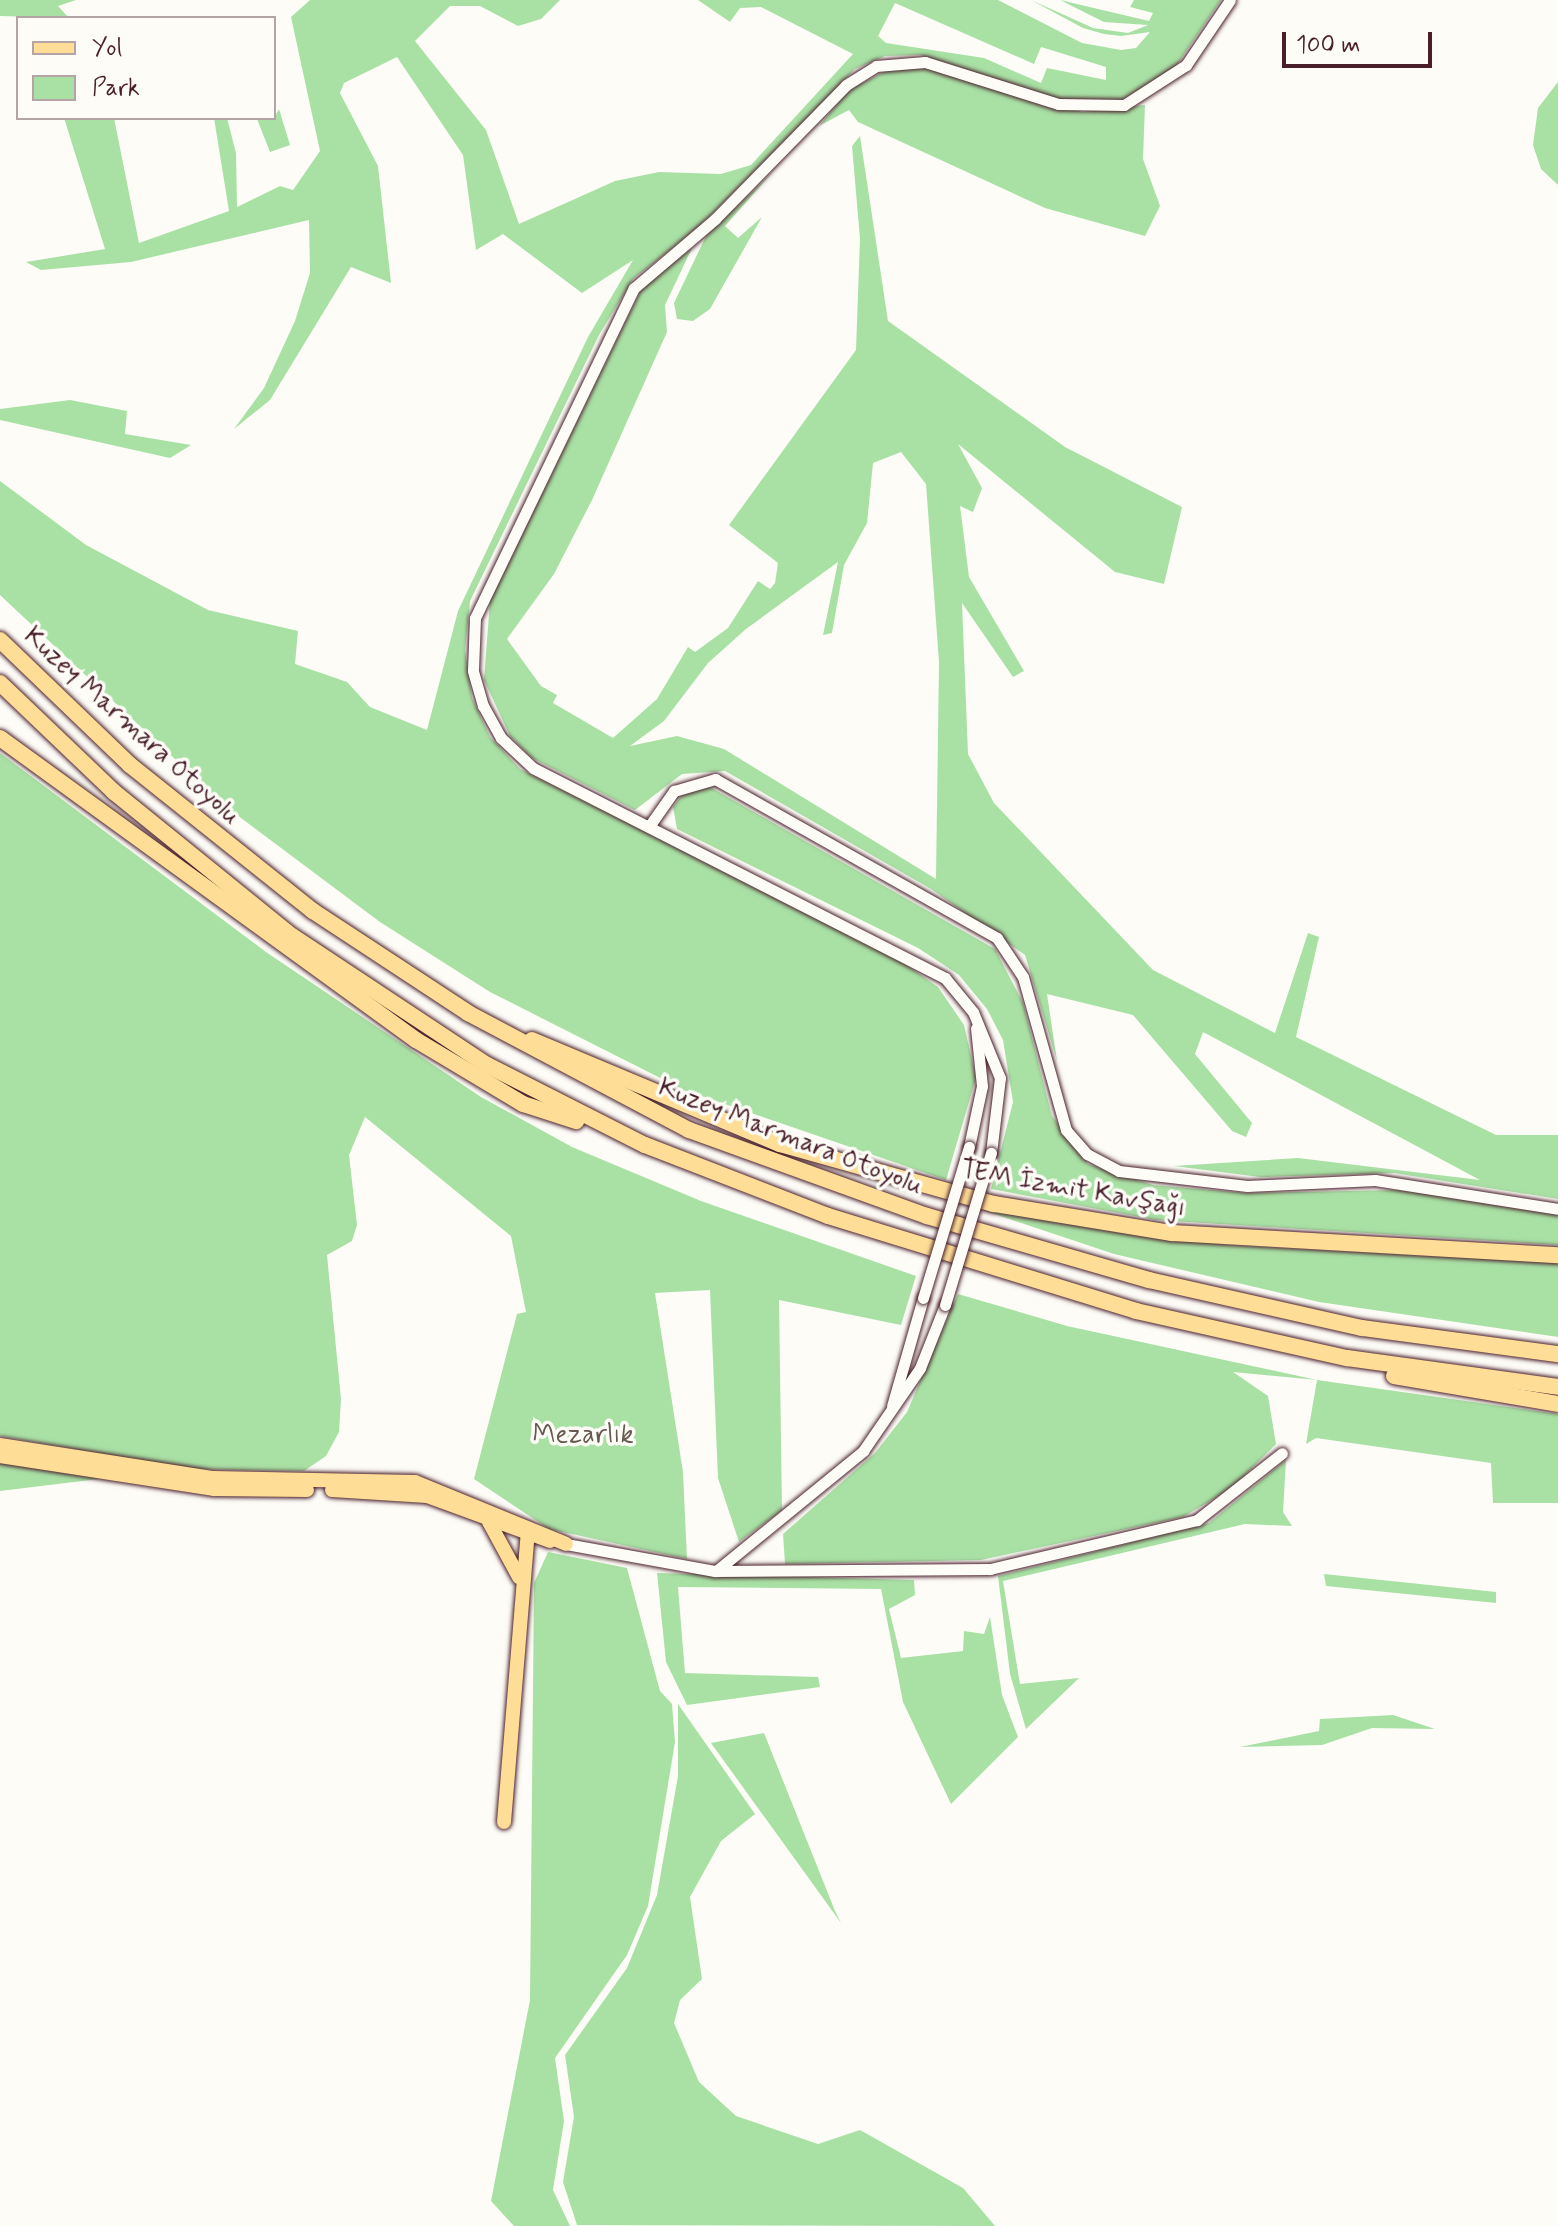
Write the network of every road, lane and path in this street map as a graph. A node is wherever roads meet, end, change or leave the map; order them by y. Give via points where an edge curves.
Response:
1 (1230, 0) edge
2 (0, 640) edge
3 (0, 683) edge
4 (0, 738) edge
5 (650, 825) junction
6 (973, 1012) junction
7 (468, 1013) junction
8 (645, 1145) junction
9 (1558, 1209) edge
10 (1558, 1255) edge
11 (1233, 1335) junction
12 (1558, 1354) edge
13 (1558, 1387) edge
14 (1558, 1404) edge
15 (890, 1414) junction
16 (0, 1445) edge
17 (1282, 1453) dead end
18 (0, 1456) edge
19 (484, 1516) junction
20 (528, 1532) junction
21 (566, 1544) junction
22 (715, 1571) junction
23 (523, 1588) junction
24 (504, 1822) dead end

1 - 5 street via 1186,65 1124,105 1058,104 941,64 876,66 846,85 715,219 634,288 486,585 472,653 483,706 514,753
2 - 7 highway, Kuzey Marmara Otoyolu via 209,833
3 - 8 highway via 114,792 292,936 487,1065
4 - 8 highway via 416,1040 523,1104
5 - 6 street via 931,967
5 - 9 street via 674,791 715,779 997,938 1023,977 1066,1130 1087,1154 1119,1171 1247,1186 1375,1180
6 - 15 street, bridge via 982,1086
6 - 15 street, bridge via 1000,1078 991,1153 945,1305 920,1368
7 - 10 highway, TEM İzmit Kavşağı via 780,1144 994,1204 1172,1233
7 - 12 highway, Kuzey Marmara Otoyolu via 689,1130 927,1216 1244,1303 1421,1338
8 - 11 highway via 963,1260
11 - 13 highway
11 - 14 highway via 1451,1390
15 - 22 street via 827,1486
16 - 20 main road via 213,1478 415,1482
17 - 22 street via 1209,1515 1100,1548 990,1569
18 - 19 main road via 214,1489 427,1496
19 - 20 main road
19 - 23 main road
20 - 21 main road
20 - 23 main road
21 - 22 street
21 - 23 main road via 531,1557
23 - 24 main road

